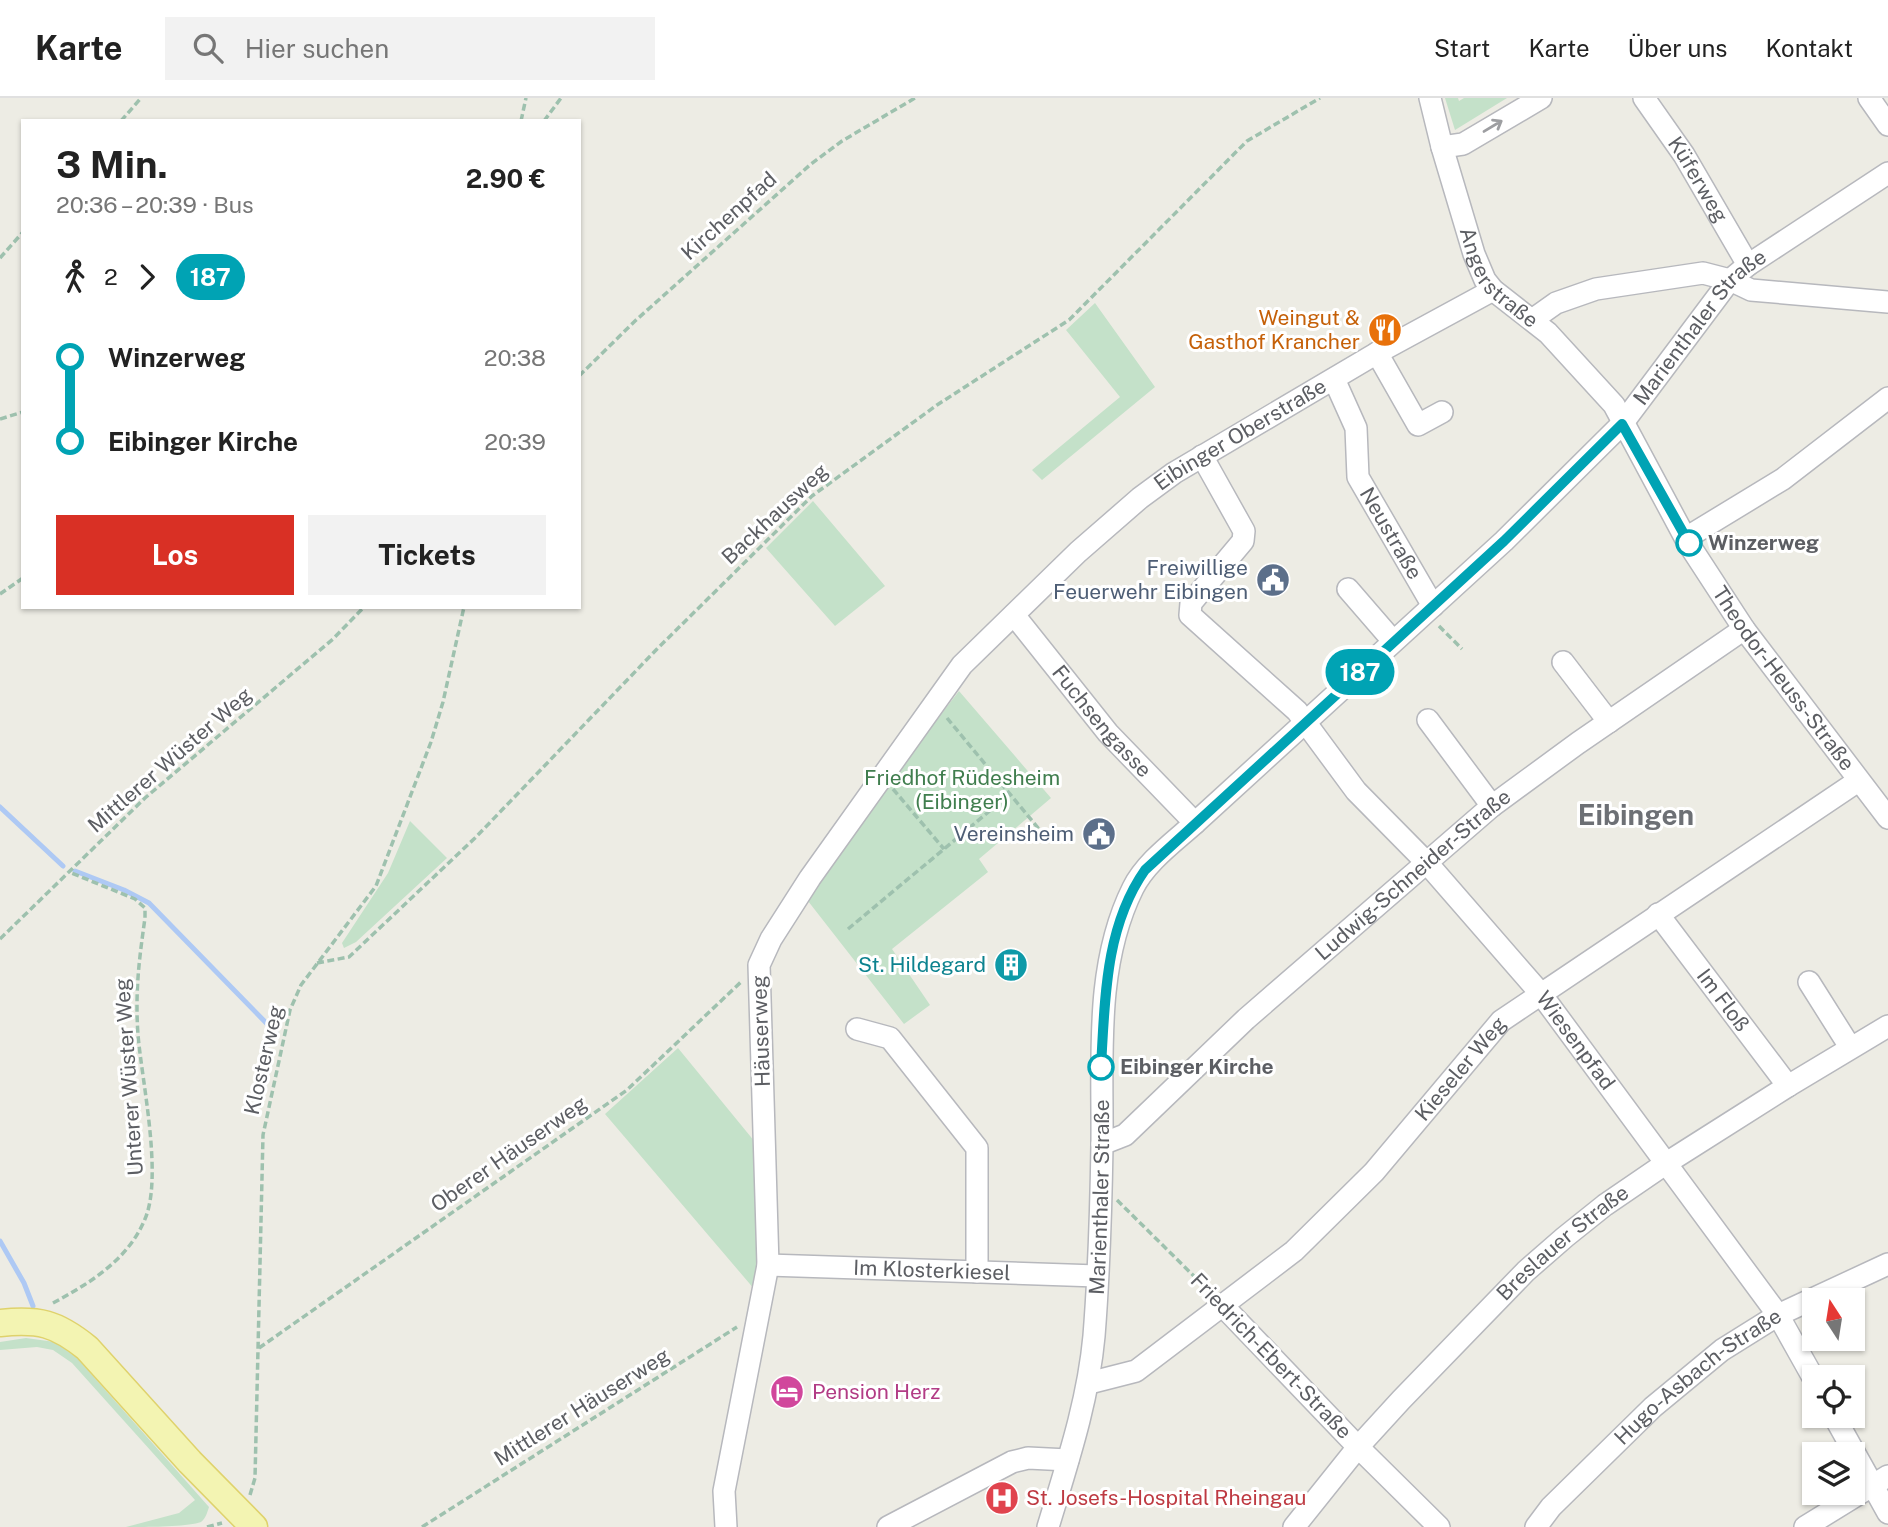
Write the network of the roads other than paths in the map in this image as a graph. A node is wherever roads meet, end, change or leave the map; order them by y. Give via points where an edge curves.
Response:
1 (1430, 98) edge
2 (1541, 98) edge
3 (1644, 98) edge
4 (1868, 98) edge
5 (1888, 125) edge
6 (1442, 147) junction
7 (1888, 173) edge
8 (1748, 265) junction
9 (1731, 280) junction
10 (1493, 290) junction
11 (1888, 302) edge
12 (1532, 320) junction
13 (1377, 354) junction
14 (1334, 379) junction
15 (1888, 398) edge
16 (1442, 412) dead end
17 (1622, 424) junction
18 (1202, 456) junction
19 (1686, 538) junction
20 (1348, 589) dead end
21 (1429, 609) junction
22 (1014, 615) junction
23 (1744, 629) junction
24 (1393, 641) junction
25 (1563, 662) dead end
26 (1428, 720) dead end
27 (1609, 722) junction
28 (1305, 723) junction
29 (1858, 781) junction
30 (1492, 806) junction
31 (1888, 818) edge
32 (1195, 822) junction
33 (1427, 863) junction
34 (1658, 914) junction
35 (1809, 982) dead end
36 (1541, 994) junction
37 (1888, 1026) edge
38 (857, 1029) dead end
39 (1850, 1047) junction
40 (1788, 1086) junction
41 (1102, 1144) junction
42 (1665, 1164) junction
43 (1888, 1264) edge
44 (768, 1265) junction
45 (977, 1272) junction
46 (1097, 1276) junction
47 (1222, 1305) junction
48 (1778, 1315) junction
49 (0, 1323) edge
50 (1806, 1365) edge
51 (1089, 1382) junction
52 (1843, 1428) edge
53 (1358, 1447) junction
54 (1068, 1460) junction
55 (1880, 1480) edge
56 (1888, 1513) edge
57 (249, 1522) edge
58 (726, 1527) edge
59 (888, 1527) edge
60 (1048, 1527) edge
61 (1294, 1527) edge
62 (1439, 1527) edge
63 (1536, 1527) edge
64 (1805, 1527) edge

1 - 6 street, Angerstraße
6 -> 2 street via 1463,144
3 - 8 street, Küferweg via 1684,155
4 - 5 street
6 - 10 street, Angerstraße via 1480,271
7 - 8 street, Marienthaler Straße
8 - 9 street, Marienthaler Straße
9 - 11 street via 1751,290
9 - 12 street via 1703,273 1596,289 1556,303
9 - 17 street, Marienthaler Straße
10 - 12 street, Angerstraße
10 - 13 street, Eibinger Oberstraße
12 - 17 street, Angerstraße via 1614,405
13 - 14 street, Eibinger Oberstraße
13 - 16 street via 1418,425
14 - 18 street, Eibinger Oberstraße
14 - 21 street, Neustraße via 1356,428 1358,477
15 - 19 street via 1783,479
17 - 19 street, Theodor-Heuss-Straße
17 - 21 street, Marienthaler Straße
18 - 22 street, Eibinger Oberstraße via 1140,498
18 - 28 street, Wiesenpfad via 1244,531 1243,541 1191,603 1190,615
19 - 23 street, Theodor-Heuss-Straße
20 - 24 street
21 - 24 street, Marienthaler Straße
22 - 32 street, Fuchsengasse via 1108,733
22 - 44 street, Häuserweg via 962,665 810,878 759,965
23 - 27 street, Ludwig-Schneider-Straße
23 - 29 street, Theodor-Heuss-Straße
24 - 28 street, Marienthaler Straße
25 - 27 street
26 - 30 street
27 - 30 street, Ludwig-Schneider-Straße
28 - 32 street, Marienthaler Straße
28 - 33 street, Wiesenpfad via 1356,791
29 - 31 street, Theodor-Heuss-Straße
29 - 34 street, Kieseler Weg
30 - 33 street, Ludwig-Schneider-Straße
32 - 41 street, Marienthaler Straße via 1140,878 1114,938 1101,1055
33 - 36 street, Wiesenpfad
33 - 41 street, Ludwig-Schneider-Straße via 1246,1018 1125,1135
34 - 36 street, Kieseler Weg
34 - 40 street, Im Floß
35 - 39 street
36 - 42 street, Wiesenpfad
36 - 47 street, Kieseler Weg via 1502,1021 1365,1181 1294,1251
37 - 39 street, Breslauer Straße
38 - 45 street via 890,1038 977,1148
39 - 40 street, Breslauer Straße
40 - 42 street, Breslauer Straße
41 - 46 street, Marienthaler Straße
42 - 48 street, Wiesenpfad
42 - 53 street, Breslauer Straße via 1605,1205 1526,1270
43 - 48 street, Hugo-Asbach-Straße
44 - 45 street, Im Klosterkiesel
44 - 58 street, Häuserweg via 724,1492
45 - 46 street, Im Klosterkiesel
46 - 51 street, Marienthaler Straße
47 - 51 street, Kieseler Weg via 1136,1371
47 - 53 street, Friedrich-Ebert-Straße
48 - 50 street, Wiesenpfad
48 - 63 street, Hugo-Asbach-Straße via 1722,1350 1653,1407
49 - 57 main road via 26,1320 68,1332
51 - 54 street, Marienthaler Straße
52 - 55 street
53 - 61 street, Breslauer Straße
53 - 62 street, Friedrich-Ebert-Straße
54 - 59 street via 1012,1462
54 - 60 street, Marienthaler Straße
55 - 56 street
55 - 64 street

